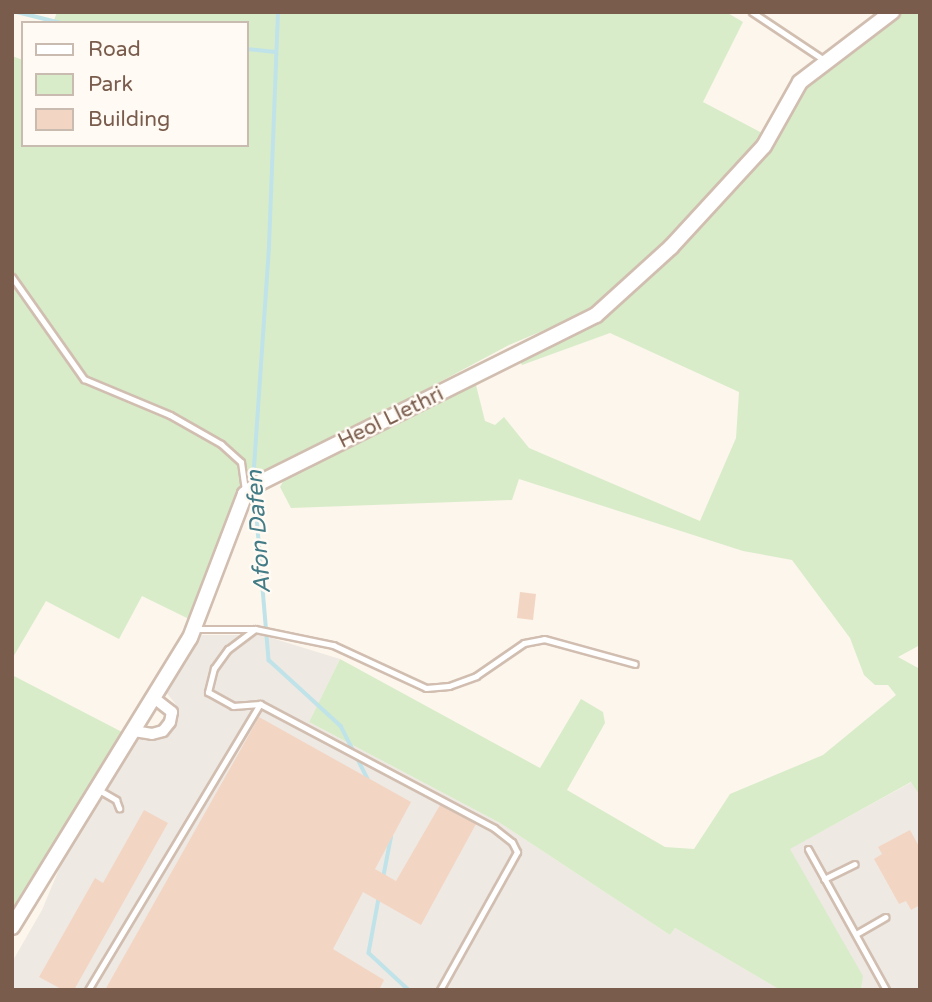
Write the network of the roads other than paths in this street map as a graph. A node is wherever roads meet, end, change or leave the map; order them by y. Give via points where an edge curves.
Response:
1 (752, 12) edge
2 (892, 12) edge
3 (824, 60) junction
4 (12, 277) edge
5 (245, 494) junction
6 (194, 629) junction
7 (255, 629) junction
8 (635, 664) dead end
9 (154, 698) junction
10 (260, 704) junction
11 (134, 731) junction
12 (97, 789) junction
13 (119, 808) dead end
14 (808, 849) dead end
15 (855, 864) dead end
16 (824, 878) junction
17 (885, 917) dead end
18 (12, 927) edge
19 (856, 934) junction
20 (88, 990) edge
21 (440, 990) edge
22 (886, 990) edge

1 - 3 lane
2 - 3 street, Heol Llethri via 878,27
3 - 5 street, Heol Llethri via 800,82 764,146 671,247 596,315 261,481
4 - 5 lane via 84,379 170,415 234,454 241,462
5 - 6 street
6 - 7 lane
6 - 9 street
7 - 8 lane via 333,645 426,688 476,676 524,643 544,639
7 - 10 lane via 228,649 214,668 208,692 233,706
9 - 11 street
9 - 11 street via 172,712 170,722 163,731 152,734
10 - 20 lane
10 - 21 lane via 494,828 512,842 517,852
11 - 12 street
12 - 13 lane via 116,800
12 - 18 street
14 - 16 lane
15 - 16 lane
16 - 19 lane
17 - 19 lane
19 - 22 lane

